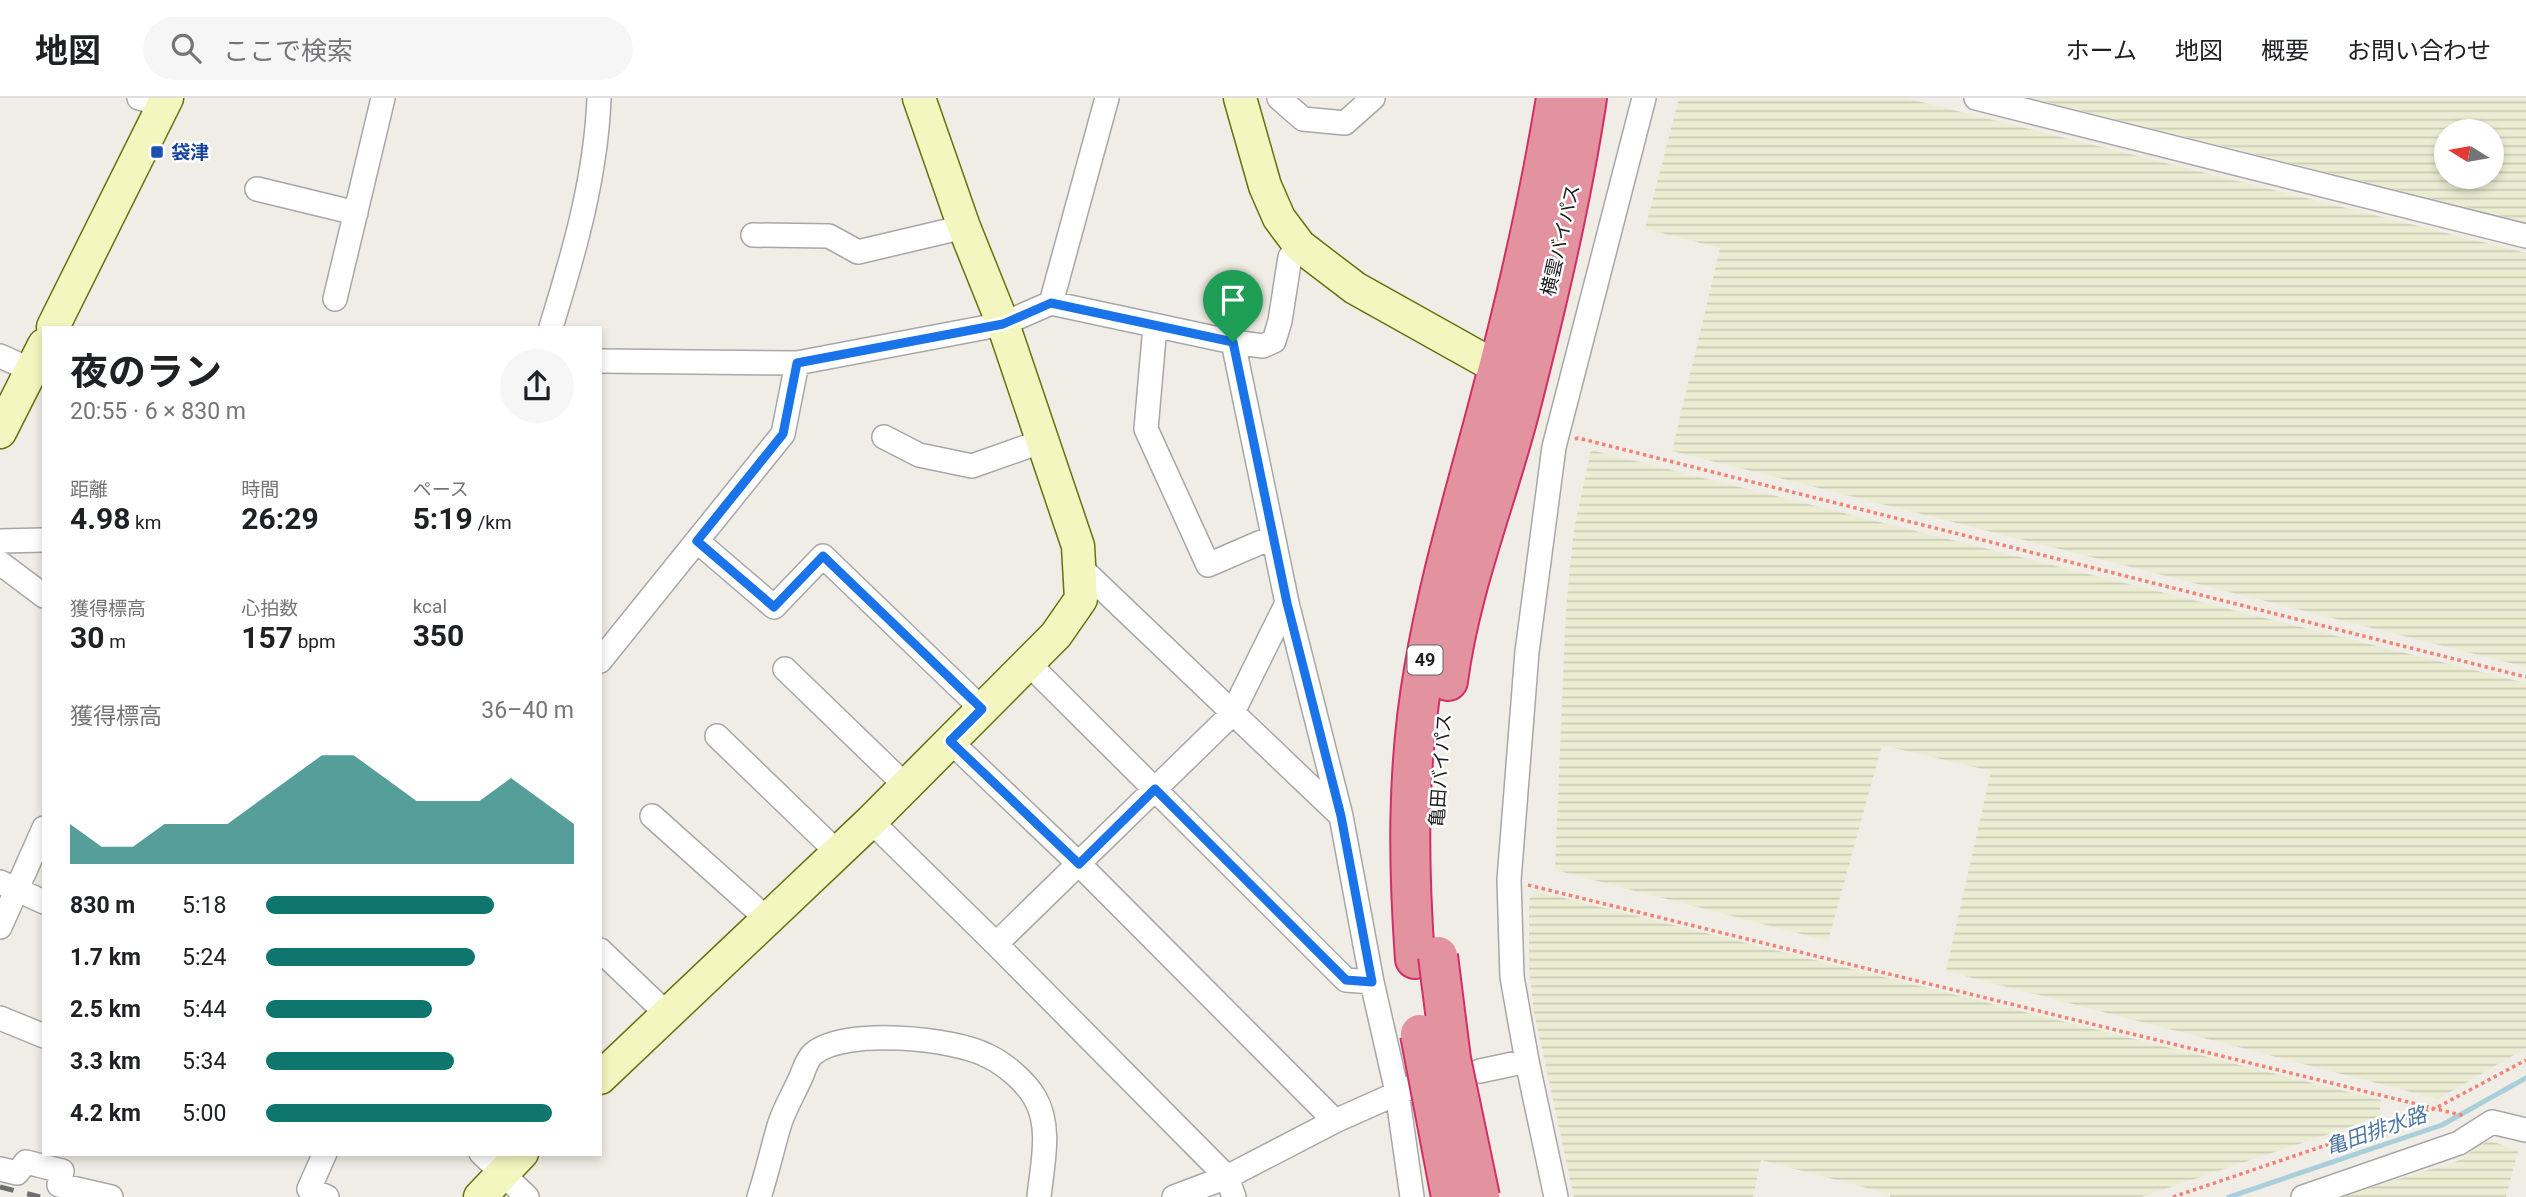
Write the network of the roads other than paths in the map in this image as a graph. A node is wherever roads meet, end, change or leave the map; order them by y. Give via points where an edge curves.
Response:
1 (383, 98) edge
2 (599, 98) edge
3 (919, 98) edge
4 (1107, 98) edge
5 (1240, 98) edge
6 (1279, 98) edge
7 (1373, 98) edge
8 (1556, 98) edge
9 (1587, 98) edge
10 (1644, 98) edge
11 (1976, 98) edge
12 (157, 100) edge
13 (257, 189) dead end
14 (356, 213) junction
15 (964, 227) junction
16 (753, 235) dead end
17 (2526, 236) edge
18 (1300, 246) junction
19 (335, 299) dead end
20 (1051, 303) junction
21 (1003, 324) junction
22 (53, 326) edge
23 (551, 326) edge
24 (1155, 326) junction
25 (1233, 342) junction
26 (0, 356) edge
27 (38, 358) edge
28 (602, 361) edge
29 (797, 363) junction
30 (1512, 374) junction
31 (1567, 395) junction
32 (0, 432) edge
33 (884, 437) dead end
34 (1043, 441) junction
35 (1273, 537) junction
36 (42, 540) edge
37 (0, 541) edge
38 (697, 541) junction
39 (0, 563) edge
40 (1080, 567) junction
41 (42, 594) edge
42 (1287, 603) junction
43 (602, 659) edge
44 (1028, 663) junction
45 (785, 668) dead end
46 (982, 709) junction
47 (1232, 714) junction
48 (717, 736) dead end
49 (950, 741) junction
50 (906, 786) junction
51 (1155, 789) junction
52 (652, 816) dead end
53 (1341, 816) junction
54 (871, 821) junction
55 (42, 831) edge
56 (837, 852) junction
57 (1079, 864) junction
58 (8, 886) edge
59 (42, 901) edge
60 (767, 919) junction
61 (0, 927) edge
62 (996, 944) junction
63 (602, 952) edge
64 (1426, 958) junction
65 (1372, 982) junction
66 (667, 1014) junction
67 (0, 1018) edge
68 (42, 1036) edge
69 (1527, 1061) junction
70 (1480, 1071) dead end
71 (602, 1076) edge
72 (1405, 1089) junction
73 (1335, 1121) junction
74 (2526, 1130) edge
75 (323, 1156) edge
76 (502, 1160) edge
77 (0, 1169) edge
78 (1231, 1187) edge
79 (313, 1194) edge
80 (111, 1197) edge
81 (480, 1197) edge
82 (527, 1197) edge
83 (759, 1197) edge
84 (1039, 1197) edge
85 (1174, 1197) edge
86 (1412, 1197) edge
87 (1451, 1197) edge
88 (1480, 1197) edge
89 (1556, 1197) edge
90 (2303, 1197) edge

1 - 14 street
2 - 23 street via 593,167
3 - 15 street
4 - 20 street
5 - 18 street via 1265,186 1279,218
6 - 7 street via 1303,119 1345,123
8 - 30 highway, 横雲バイパス / 49 via 1528,250
9 - 30 highway, 横雲バイパス / 49 via 1576,175
10 - 31 street
11 - 17 street
12 - 22 street
13 - 14 street
14 - 19 street
15 - 16 street via 858,252 829,236
15 - 21 street
18 - 25 street via 1290,257 1274,341 1263,346
18 - 30 street via 1355,288
20 - 21 street
20 - 24 street
21 - 29 street
21 - 34 street
24 - 25 street
24 - 35 street via 1146,429 1208,565
25 - 35 street
26 - 27 street
27 - 32 street
28 - 29 street
29 - 38 street via 783,434
30 - 31 street
30 - 64 highway, 亀田バイパス / 49 via 1441,583 1423,670 1409,812 1410,892
31 - 69 street via 1553,447 1527,652 1509,880 1512,977
33 - 34 street via 919,455 972,466
34 - 40 street via 1078,546
35 - 42 street
36 - 37 street
38 - 43 street
38 - 46 street via 774,607 823,556
39 - 41 street
40 - 44 street via 1081,599 1056,635
40 - 47 street
42 - 47 street
42 - 53 street
44 - 46 street
44 - 51 street
45 - 50 street
46 - 49 street
47 - 51 street
47 - 53 street
48 - 56 street
49 - 50 street
49 - 57 street
50 - 54 street
51 - 57 street
51 - 65 street via 1346,980
52 - 60 street
53 - 65 street
54 - 56 street
54 - 62 street
55 - 58 street
56 - 60 street
57 - 62 street
57 - 73 street
58 - 59 street
58 - 61 street
60 - 66 street
62 - 78 street
63 - 66 street
64 - 87 highway, 亀田バイパス / 49, bridge via 1420,1036
64 - 88 highway, 亀田バイパス / 49, bridge
65 - 72 street
66 - 71 street
67 - 68 street
69 - 70 street
69 - 89 street
72 - 73 street
72 - 86 street
73 - 78 street
74 - 90 street via 2492,1122 2459,1143
75 - 79 street
76 - 81 street
76 - 82 street
77 - 80 street via 18,1173 26,1162 62,1171 59,1185
78 - 85 street
83 - 84 street via 780,1123 811,1056 822,1048 854,1040 897,1037 947,1043 987,1055 1009,1070 1035,1098 1045,1125

